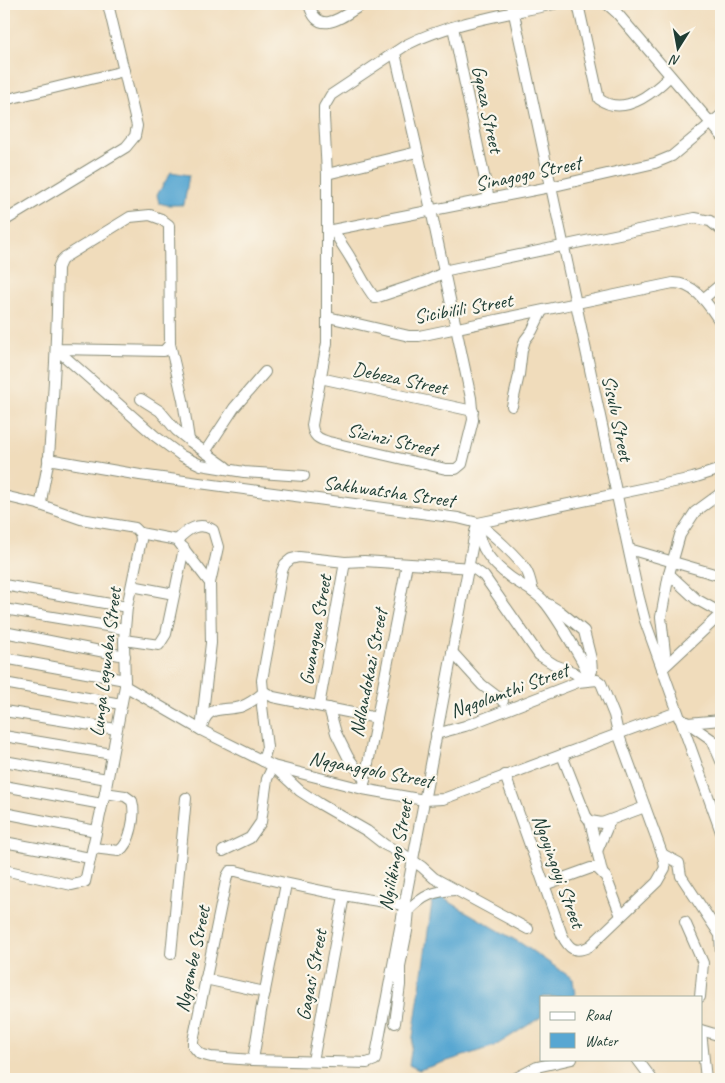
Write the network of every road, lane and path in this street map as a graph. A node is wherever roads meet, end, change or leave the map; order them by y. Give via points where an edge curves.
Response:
1 (108, 4) edge
2 (309, 4) edge
3 (363, 4) edge
4 (554, 4) edge
5 (578, 4) edge
6 (607, 4) edge
7 (513, 8) edge
8 (453, 27) junction
9 (394, 53) junction
10 (124, 71) junction
11 (670, 76) junction
12 (4, 100) edge
13 (721, 115) edge
14 (711, 123) junction
15 (721, 136) edge
16 (417, 152) junction
17 (327, 174) junction
18 (550, 187) junction
19 (489, 199) junction
20 (431, 210) junction
21 (4, 221) edge
22 (721, 230) edge
23 (332, 233) junction
24 (563, 246) junction
25 (443, 272) junction
26 (721, 284) edge
27 (703, 299) junction
28 (576, 304) junction
29 (542, 311) junction
30 (328, 317) junction
31 (721, 323) edge
32 (456, 330) junction
33 (170, 344) junction
34 (56, 349) junction
35 (264, 372) dead end
36 (320, 378) junction
37 (142, 399) dead end
38 (512, 406) dead end
39 (473, 411) junction
40 (189, 440) junction
41 (205, 452) junction
42 (48, 459) junction
43 (721, 469) edge
44 (232, 470) junction
45 (304, 476) dead end
46 (721, 493) edge
47 (617, 495) junction
48 (4, 496) edge
49 (41, 505) junction
50 (478, 523) junction
51 (140, 533) junction
52 (180, 544) junction
53 (629, 549) junction
54 (672, 561) junction
55 (345, 562) junction
56 (407, 564) junction
57 (468, 568) junction
58 (669, 574) junction
59 (721, 576) edge
60 (210, 583) junction
61 (4, 584) edge
62 (132, 586) junction
63 (532, 592) junction
64 (174, 594) junction
65 (546, 604) junction
66 (127, 607) junction
67 (4, 608) edge
68 (721, 614) edge
69 (125, 629) junction
70 (4, 632) edge
71 (124, 640) junction
72 (452, 652) junction
73 (125, 656) junction
74 (4, 658) edge
75 (662, 669) junction
76 (587, 681) junction
77 (4, 683) edge
78 (124, 683) junction
79 (264, 692) junction
80 (503, 701) dead end
81 (121, 704) junction
82 (324, 707) junction
83 (4, 711) edge
84 (377, 718) junction
85 (682, 718) junction
86 (721, 720) edge
87 (116, 729) junction
88 (201, 730) junction
89 (618, 733) junction
90 (436, 734) junction
91 (4, 736) edge
92 (712, 740) junction
93 (721, 746) edge
94 (112, 754) junction
95 (562, 755) junction
96 (4, 761) edge
97 (263, 761) junction
98 (721, 761) edge
99 (273, 766) junction
100 (505, 775) junction
101 (107, 779) junction
102 (364, 784) junction
103 (4, 786) edge
104 (105, 793) junction
105 (186, 798) dead end
106 (424, 800) junction
107 (102, 804) junction
108 (645, 808) junction
109 (4, 813) edge
110 (590, 821) junction
111 (610, 821) junction
112 (96, 832) junction
113 (721, 832) edge
114 (4, 842) edge
115 (222, 851) dead end
116 (596, 851) junction
117 (92, 853) junction
118 (662, 854) junction
119 (412, 860) junction
120 (4, 870) edge
121 (602, 872) junction
122 (286, 884) junction
123 (544, 885) junction
124 (456, 890) junction
125 (344, 896) junction
126 (404, 905) junction
127 (621, 916) junction
128 (685, 922) dead end
129 (528, 929) dead end
130 (721, 953) edge
131 (171, 954) dead end
132 (205, 980) junction
133 (265, 992) junction
134 (700, 996) edge
135 (395, 1023) dead end
136 (702, 1030) edge
137 (721, 1036) edge
138 (702, 1040) edge
139 (253, 1060) junction
140 (375, 1060) joint
141 (568, 1060) edge
142 (637, 1060) edge
143 (313, 1061) junction
144 (514, 1079) edge
145 (652, 1079) edge
146 (706, 1079) edge

1 - 10 street
2 - 3 street via 316,19 326,23
4 - 7 street, Sizinzi Street
5 - 11 street via 599,99 606,104 622,106 642,100
6 - 11 street
7 - 8 street, Sizinzi Street
7 - 18 street, Sisulu Street
8 - 9 street, Sizinzi Street via 414,41
8 - 19 street, Gqaza Street
9 - 16 street, Sizinzi Street
9 - 17 street, Sizinzi Street via 326,100
10 - 12 street
10 - 21 street via 137,126 133,141
11 - 14 street
13 - 14 street, Sinagogo Street
14 - 15 street
14 - 18 street, Sinagogo Street via 663,160
16 - 17 street
16 - 20 street, Sizinzi Street
17 - 23 street, Sizinzi Street
18 - 19 street, Sinagogo Street
18 - 24 street, Sisulu Street
19 - 20 street, Sinagogo Street
20 - 23 street, Sinagogo Street
20 - 25 street, Sizinzi Street
22 - 24 street via 710,221 695,218
23 - 25 street via 375,298 426,282
23 - 30 street, Sizinzi Street
24 - 25 street
24 - 28 street, Sisulu Street
25 - 32 street, Sizinzi Street
26 - 27 street
27 - 28 street, Sicibilili Street via 688,286 673,283
27 - 31 street, Sicibilili Street
28 - 29 street, Sicibilili Street
28 - 47 street, Sisulu Street
29 - 32 street, Sicibilili Street
29 - 38 street via 525,340
30 - 32 street, Sicibilili Street via 409,336
30 - 36 street, Sizinzi Street
32 - 39 street, Sizinzi Street
33 - 34 street via 164,351
33 - 34 street via 169,225 150,215 130,217 61,261 58,268
33 - 40 street
34 - 42 street
34 - 44 street via 182,456 202,465
35 - 41 street via 234,408
36 - 39 street, Debeza Street
36 - 39 street, Sizinzi Street via 312,424 315,435 329,442 436,466 456,469 462,464
37 - 40 street via 160,411
40 - 41 street
41 - 44 street
42 - 49 street
42 - 50 street, Sakhwatsha Street
43 - 47 street, Sakhwatsha Street
44 - 45 street
46 - 54 street via 695,512 680,535
47 - 50 street, Sakhwatsha Street
47 - 53 street, Sisulu Street
48 - 49 street
49 - 51 street via 81,519 135,528
50 - 57 street, Ngilikingo Street
50 - 63 street via 526,569
50 - 63 street via 486,554
51 - 52 street
51 - 62 street, Lunga Legwaba Street
52 - 60 street
52 - 60 street via 188,530 200,525 213,530 218,547
52 - 64 street
53 - 54 street
53 - 75 street, Sisulu Street via 645,621
54 - 58 street
54 - 59 street
55 - 56 street
55 - 79 street via 299,557 285,564 262,680
55 - 82 street, Gwangwa Street
56 - 57 street
56 - 84 street, Ndlandokazi Street
57 - 72 street, Ngilikingo Street
57 - 76 street via 484,576 539,655
58 - 68 street via 696,600
58 - 75 street via 661,617 665,653
60 - 88 street via 211,643
61 - 66 street
62 - 64 street
62 - 66 street, Lunga Legwaba Street
63 - 65 street
64 - 71 street via 166,634 159,645
65 - 76 street via 582,661
65 - 76 street via 584,631 592,671
66 - 69 street, Lunga Legwaba Street
67 - 69 street
68 - 75 street
69 - 71 street, Lunga Legwaba Street
70 - 73 street
71 - 73 street, Lunga Legwaba Street
72 - 80 street via 482,685
72 - 90 street, Ngilikingo Street
73 - 78 street, Lunga Legwaba Street
74 - 78 street, Nqgangqolo Street
75 - 85 street, Sisulu Street
76 - 89 street, Nqgolamthi Street via 602,683
76 - 90 street, Nqgolamthi Street
77 - 81 street
78 - 81 street, Lunga Legwaba Street
78 - 88 street, Nqgangqolo Street
79 - 82 street via 273,697
79 - 88 street via 254,701 239,707 214,710 204,718
79 - 97 street via 262,706 267,746
81 - 87 street, Lunga Legwaba Street
82 - 84 street
82 - 102 street
83 - 87 street
84 - 102 street, Ndlandokazi Street
85 - 86 street, Nqgangqolo Street
85 - 89 street, Nqgangqolo Street
85 - 92 street
85 - 113 street, Sisulu Street
87 - 94 street, Lunga Legwaba Street
88 - 97 street, Nqgangqolo Street
89 - 95 street, Nqgangqolo Street
89 - 108 street, Ngoyingoyi Street
90 - 106 street, Ngilikingo Street
91 - 94 street
92 - 93 street
92 - 98 street
94 - 101 street, Lunga Legwaba Street
95 - 100 street, Nqgangqolo Street
95 - 110 street
96 - 101 street
97 - 99 street, Nqgangqolo Street
99 - 102 street, Nqgangqolo Street
99 - 115 street via 267,779 257,830 250,838
99 - 119 street via 313,800
100 - 106 street, Nqgangqolo Street via 443,799
100 - 123 street, Ngoyingoyi Street
101 - 104 street, Lunga Legwaba Street
102 - 106 street, Nqgangqolo Street
103 - 107 street
104 - 107 street, Lunga Legwaba Street
104 - 117 street via 125,796 132,801 132,825 124,848
105 - 131 street
106 - 119 street, Ngilikingo Street
107 - 112 street, Lunga Legwaba Street
108 - 111 street
108 - 118 street, Ngoyingoyi Street
109 - 112 street
110 - 111 street
110 - 116 street
111 - 116 street
112 - 117 street, Lunga Legwaba Street
114 - 117 street
116 - 121 street
117 - 120 street, Lunga Legwaba Street via 85,882 72,885
118 - 127 street, Ngoyingoyi Street via 665,868 662,875
118 - 130 street via 679,863 681,876 720,935
119 - 124 street
119 - 126 street, Ngilikingo Street
121 - 123 street via 591,868
121 - 127 street
122 - 125 street, Ngqembe Street
122 - 132 street, Ngqembe Street via 230,872
122 - 133 street
123 - 127 street, Ngoyingoyi Street via 562,935 567,944 577,950 590,946
124 - 129 street
124 - 135 street via 430,894 409,910
125 - 126 street, Ngqembe Street
125 - 143 street, Gagasi Street
126 - 140 street, Ngilikingo Street
128 - 134 street via 703,963
132 - 133 street
132 - 139 street, Ngqembe Street via 193,1046 206,1056
133 - 139 street
136 - 137 street
138 - 146 street
139 - 143 street, Ngqembe Street
140 - 143 street, Ngqembe Street
141 - 144 street via 536,1068
142 - 145 street

